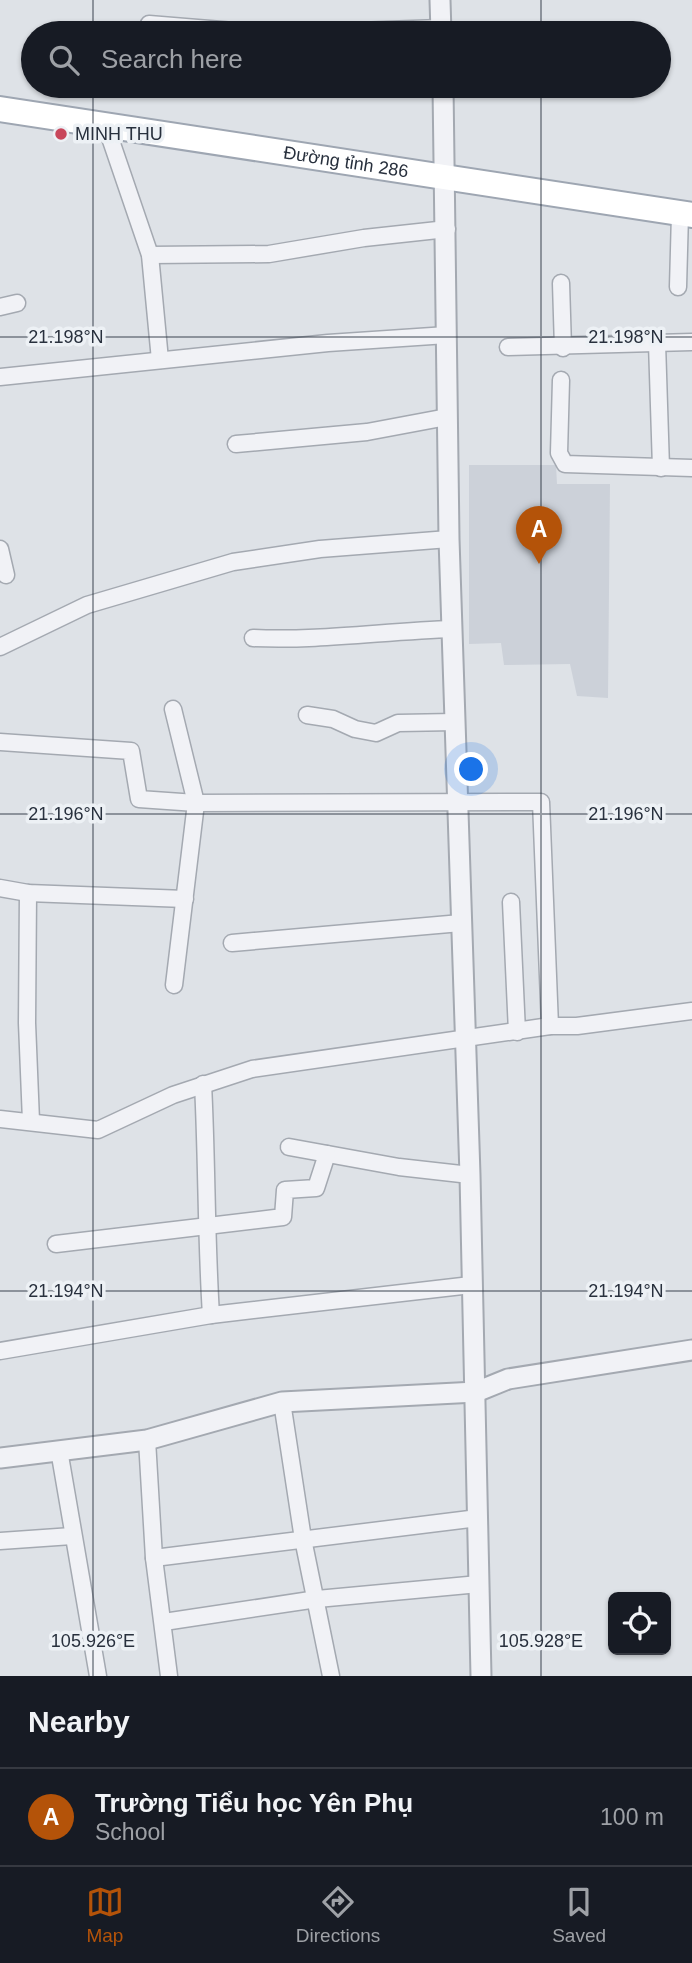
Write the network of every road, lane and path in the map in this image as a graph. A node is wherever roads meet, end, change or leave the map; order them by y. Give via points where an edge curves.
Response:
1 (440, 0) edge
2 (441, 21) edge
3 (443, 98) edge
4 (0, 109) edge
5 (106, 125) junction
6 (446, 178) junction
7 (686, 214) edge
8 (447, 229) junction
9 (150, 255) junction
10 (561, 283) dead end
11 (678, 286) dead end
12 (17, 303) dead end
13 (0, 307) edge
14 (447, 335) junction
15 (692, 342) edge
16 (657, 343) junction
17 (509, 347) dead end
18 (563, 348) junction
19 (160, 359) junction
20 (0, 377) edge
21 (561, 380) dead end
22 (447, 417) junction
23 (236, 444) dead end
24 (661, 468) junction
25 (692, 468) edge
26 (449, 539) junction
27 (0, 549) edge
28 (6, 575) dead end
29 (453, 629) junction
30 (253, 638) dead end
31 (0, 647) edge
32 (173, 709) dead end
33 (307, 715) dead end
34 (455, 722) junction
35 (0, 742) edge
36 (456, 802) junction
37 (197, 803) junction
38 (0, 888) edge
39 (28, 893) junction
40 (185, 899) junction
41 (511, 902) dead end
42 (461, 923) junction
43 (232, 943) dead end
44 (174, 985) dead end
45 (692, 1010) edge
46 (550, 1026) junction
47 (517, 1032) junction
48 (464, 1039) junction
49 (202, 1084) junction
50 (0, 1119) edge
51 (32, 1121) junction
52 (289, 1147) dead end
53 (327, 1154) junction
54 (470, 1175) junction
55 (205, 1226) junction
56 (56, 1244) dead end
57 (471, 1285) junction
58 (211, 1315) junction
59 (692, 1350) edge
60 (0, 1351) edge
61 (476, 1392) junction
62 (282, 1402) junction
63 (147, 1440) junction
64 (58, 1450) junction
65 (0, 1458) edge
66 (478, 1518) junction
67 (72, 1536) junction
68 (303, 1539) junction
69 (0, 1541) edge
70 (154, 1558) junction
71 (479, 1584) junction
72 (317, 1599) junction
73 (164, 1622) junction
74 (98, 1676) edge
75 (169, 1676) edge
76 (331, 1676) edge
77 (481, 1676) edge

1 - 2 street
3 - 6 street
4 - 5 main road, Đường tỉnh 286
5 - 6 main road, Đường tỉnh 286
5 - 9 street
6 - 7 main road, Đường tỉnh 286
6 - 8 street
7 - 11 street
8 - 9 street via 269,254
8 - 14 street
9 - 19 street
10 - 18 street
12 - 13 street
14 - 19 street
14 - 22 street
15 - 16 street
16 - 18 street
16 - 24 street
17 - 18 street
19 - 20 street
21 - 24 street via 559,453 565,464
22 - 23 street via 367,432
22 - 26 street
24 - 25 street
26 - 29 street
26 - 31 street via 320,549 233,562 87,605
27 - 28 street
29 - 30 street via 299,640
29 - 34 street
32 - 37 street
33 - 34 street via 376,733 398,723
34 - 36 street
35 - 37 street via 131,751 139,799
36 - 37 street
36 - 42 street
36 - 46 street via 541,802
37 - 40 street
38 - 39 street
39 - 40 street
39 - 51 street
40 - 44 street
41 - 47 street
42 - 43 street
42 - 48 street
45 - 46 street
46 - 47 street
47 - 48 street
48 - 49 street via 251,1069
48 - 54 street
49 - 51 street via 98,1130
49 - 55 street via 208,1183
50 - 51 street
52 - 53 street
53 - 54 street
53 - 55 street via 316,1188 285,1190 283,1217
54 - 57 street
55 - 56 street
55 - 58 street
57 - 58 street
57 - 61 street
58 - 60 street
59 - 61 street via 508,1378
61 - 62 street
61 - 66 street
62 - 63 street
62 - 68 street
63 - 64 street
63 - 70 street
64 - 65 street
64 - 67 street
66 - 68 street
66 - 71 street
67 - 69 street
67 - 74 street
68 - 70 street
68 - 72 street
70 - 73 street
71 - 72 street
71 - 77 street
72 - 73 street
72 - 76 street
73 - 75 street

